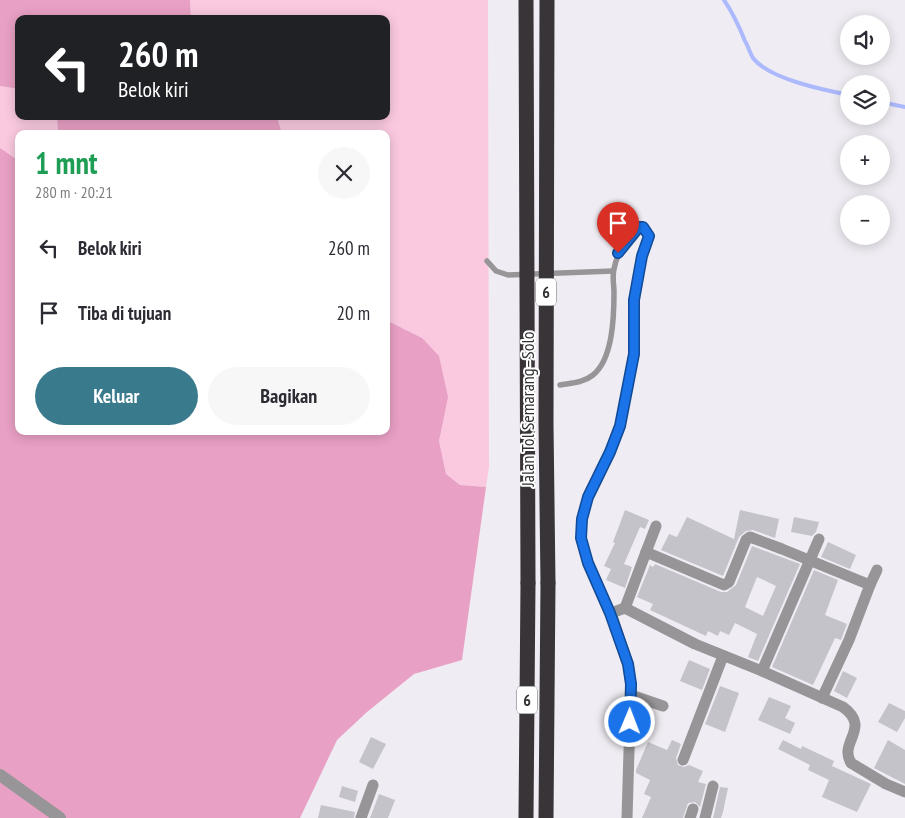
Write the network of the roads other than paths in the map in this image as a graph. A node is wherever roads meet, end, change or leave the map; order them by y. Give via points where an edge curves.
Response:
1 (526, 0) edge
2 (547, 0) edge
3 (487, 261) dead end
4 (613, 271) junction
5 (560, 385) dead end
6 (656, 526) dead end
7 (819, 539) dead end
8 (646, 552) junction
9 (809, 560) junction
10 (877, 570) dead end
11 (870, 585) junction
12 (625, 608) junction
13 (610, 613) junction
14 (724, 656) junction
15 (762, 671) junction
16 (631, 696) junction
17 (822, 698) junction
18 (663, 706) dead end
19 (683, 760) dead end
20 (0, 775) edge
21 (372, 785) dead end
22 (713, 786) dead end
23 (905, 792) edge
24 (60, 818) edge
25 (362, 818) edge
26 (526, 818) edge
27 (546, 818) edge
28 (627, 818) edge
29 (704, 818) edge

1 - 26 highway, Jalan Tol Semarang–Solo / 6, bridge
2 - 27 highway, Jalan Tol Semarang–Solo / 6, bridge
3 - 4 lane via 496,271 508,275
4 - 5 lane via 608,352 594,375 581,382
4 - 13 lane via 618,253 639,227 643,227 649,236 634,300 634,354 620,426 588,497 582,519 583,552
6 - 8 street
7 - 9 street
8 - 9 street via 724,585 729,582 748,538
8 - 12 street
9 - 11 street
9 - 15 street
10 - 11 street
11 - 17 street
12 - 13 street
12 - 14 street
13 - 16 street via 628,664
14 - 15 street
14 - 19 street
15 - 17 street
16 - 18 street
16 - 28 street
17 - 23 street via 843,707 855,719 847,751 850,763
20 - 24 street
21 - 25 street
22 - 29 street

